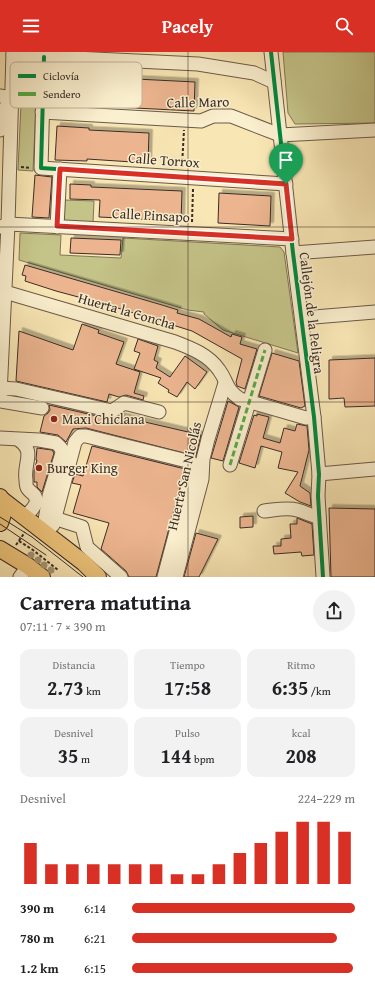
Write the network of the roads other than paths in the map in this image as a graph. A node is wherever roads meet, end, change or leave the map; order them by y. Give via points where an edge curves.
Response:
1 (271, 52) edge
2 (13, 54) edge
3 (44, 57) junction
4 (44, 62) edge
5 (10, 70) edge
6 (274, 82) junction
7 (5, 97) edge
8 (42, 108) edge
9 (42, 112) junction
10 (0, 130) edge
11 (375, 130) edge
12 (280, 135) junction
13 (60, 169) junction
14 (286, 184) junction
15 (4, 226) edge
16 (57, 226) junction
17 (292, 239) junction
18 (3, 247) edge
19 (375, 247) edge
20 (293, 254) junction
21 (5, 292) junction
22 (375, 312) edge
23 (302, 318) junction
24 (265, 350) dead end
25 (225, 383) junction
26 (0, 388) edge
27 (0, 395) edge
28 (0, 400) edge
29 (249, 403) junction
30 (42, 408) dead end
31 (159, 412) dead end
32 (314, 417) junction
33 (0, 438) edge
34 (19, 440) junction
35 (230, 465) dead end
36 (375, 469) edge
37 (319, 474) junction
38 (34, 494) junction
39 (49, 496) junction
40 (1, 498) edge
41 (264, 510) dead end
42 (319, 517) junction
43 (54, 518) junction
44 (0, 523) edge
45 (36, 525) junction
46 (5, 552) edge
47 (24, 572) edge
48 (42, 577) edge
49 (98, 577) edge
50 (121, 577) edge
51 (164, 577) edge
52 (176, 577) edge
53 (323, 577) edge

1 - 6 street, Callejón de la Peligra
2 - 3 street
3 - 4 street
3 - 6 street via 198,64 254,73
5 - 7 street
6 - 12 street, Callejón de la Peligra
7 - 10 street
7 - 15 street
8 - 9 street
9 - 12 street, Calle Maro via 201,121 212,116 231,116
9 - 13 street, Calle Torrox via 41,168
11 - 12 street, Calle Maro
12 - 14 street, Callejón de la Peligra
13 - 14 street, Calle Torrox
13 - 16 street
14 - 17 street, Callejón de la Peligra
15 - 16 street, Calle Pinsapo
15 - 18 street
16 - 17 street, Calle Pinsapo
17 - 20 street, Callejón de la Peligra
18 - 21 street
19 - 20 street
20 - 23 street, Callejón de la Peligra
21 - 25 street, Huerta la Concha via 188,347 202,354 218,368
21 - 26 street
22 - 23 street
23 - 32 street, Callejón de la Peligra
24 - 29 street
25 - 29 street via 233,394
25 - 52 street, Huerta San Nicolás via 208,439 202,479
26 - 27 street
26 - 31 street via 16,389 112,411 124,403
28 - 30 street
29 - 32 street via 306,418
29 - 35 street
32 - 37 street, Callejón de la Peligra
33 - 34 street
34 - 38 street via 28,450 25,476 28,489
34 - 39 street via 39,440 56,444 61,448 62,453
36 - 37 street
37 - 42 street, Callejón de la Peligra
38 - 39 street
38 - 45 street
39 - 45 street via 46,515
40 - 44 main road via 3,512
40 - 45 main road
41 - 42 street via 298,510
42 - 53 street, Callejón de la Peligra
43 - 45 street via 52,525
43 - 50 street via 82,527 87,547
43 - 51 street via 75,442 80,436 190,462 193,468
45 - 49 main road
46 - 47 main road
47 - 48 main road

